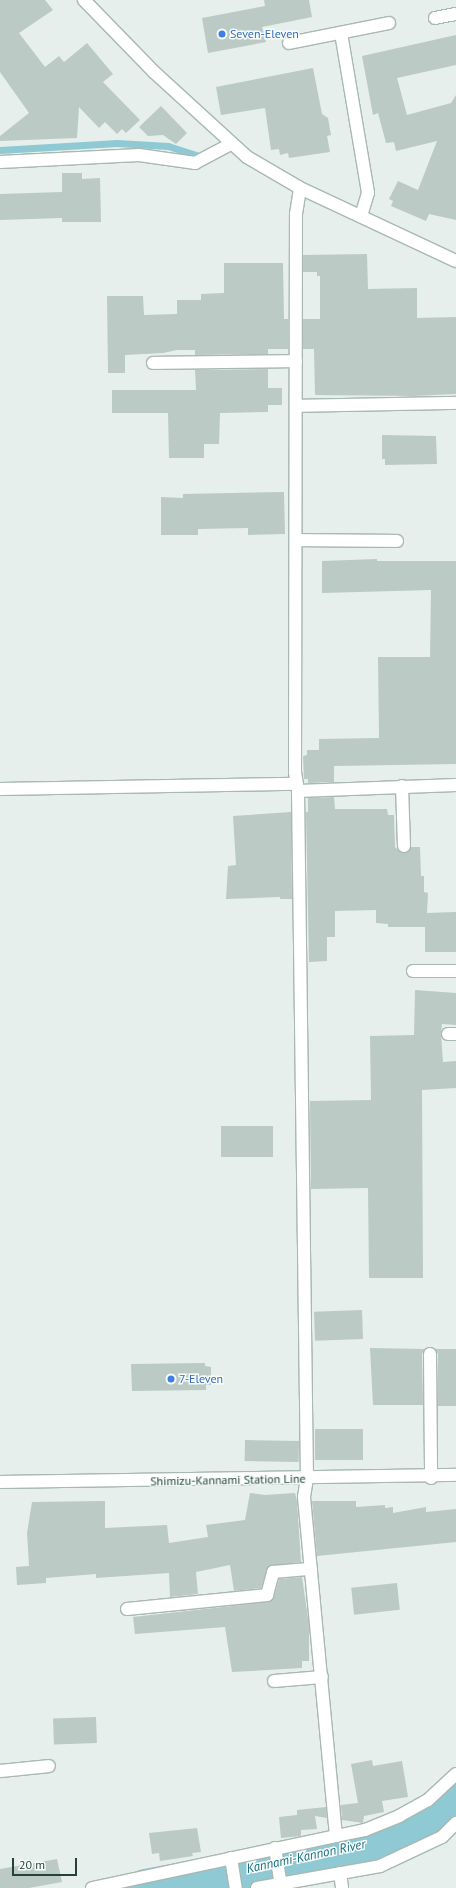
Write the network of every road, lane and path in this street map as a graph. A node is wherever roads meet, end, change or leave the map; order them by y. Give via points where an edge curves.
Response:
1 (84, 0) edge
2 (456, 14) edge
3 (435, 18) dead end
4 (389, 23) dead end
5 (341, 33) junction
6 (289, 44) dead end
7 (230, 144) junction
8 (0, 162) edge
9 (300, 188) junction
10 (361, 216) junction
11 (456, 261) edge
12 (296, 361) junction
13 (153, 363) dead end
14 (456, 403) edge
15 (296, 406) junction
16 (296, 540) junction
17 (397, 540) dead end
18 (456, 785) edge
19 (402, 786) junction
20 (297, 788) junction
21 (0, 789) edge
22 (404, 846) dead end
23 (413, 971) dead end
24 (456, 971) edge
25 (430, 1354) dead end
26 (456, 1476) edge
27 (431, 1478) junction
28 (307, 1479) junction
29 (0, 1482) edge
30 (311, 1569) junction
31 (126, 1609) dead end
32 (322, 1678) junction
33 (274, 1681) dead end
34 (49, 1766) dead end
35 (0, 1771) edge
36 (456, 1774) edge
37 (456, 1823) edge
38 (336, 1836) junction
39 (276, 1851) junction
40 (232, 1860) junction
41 (340, 1873) junction
42 (281, 1881) junction
43 (236, 1887) edge
44 (92, 1888) edge
45 (257, 1888) edge
46 (342, 1888) edge

1 - 7 street via 154,72
2 - 3 street
4 - 5 street
5 - 6 street
5 - 10 street via 368,193
7 - 8 street via 195,163 139,155
7 - 9 street
9 - 10 street
9 - 12 street via 296,214
10 - 11 street
12 - 13 street
12 - 15 street
14 - 15 street
15 - 16 street
16 - 17 street
16 - 20 street
18 - 19 street
19 - 20 street
19 - 22 street
20 - 21 street
20 - 28 street
23 - 24 street
25 - 27 street
26 - 27 street, Shimizu-Kannami Station Line
27 - 28 street, Shimizu-Kannami Station Line
28 - 29 street, Shimizu-Kannami Station Line
28 - 30 street via 304,1496
30 - 31 street via 274,1572 267,1595
30 - 32 street
32 - 33 street
32 - 38 street
34 - 35 street
36 - 38 street via 428,1800 399,1816 365,1830
37 - 41 street via 442,1837 413,1852 380,1866
38 - 39 street
39 - 40 street
39 - 42 street
40 - 43 street
40 - 44 street
41 - 42 street
41 - 46 street
42 - 45 street

